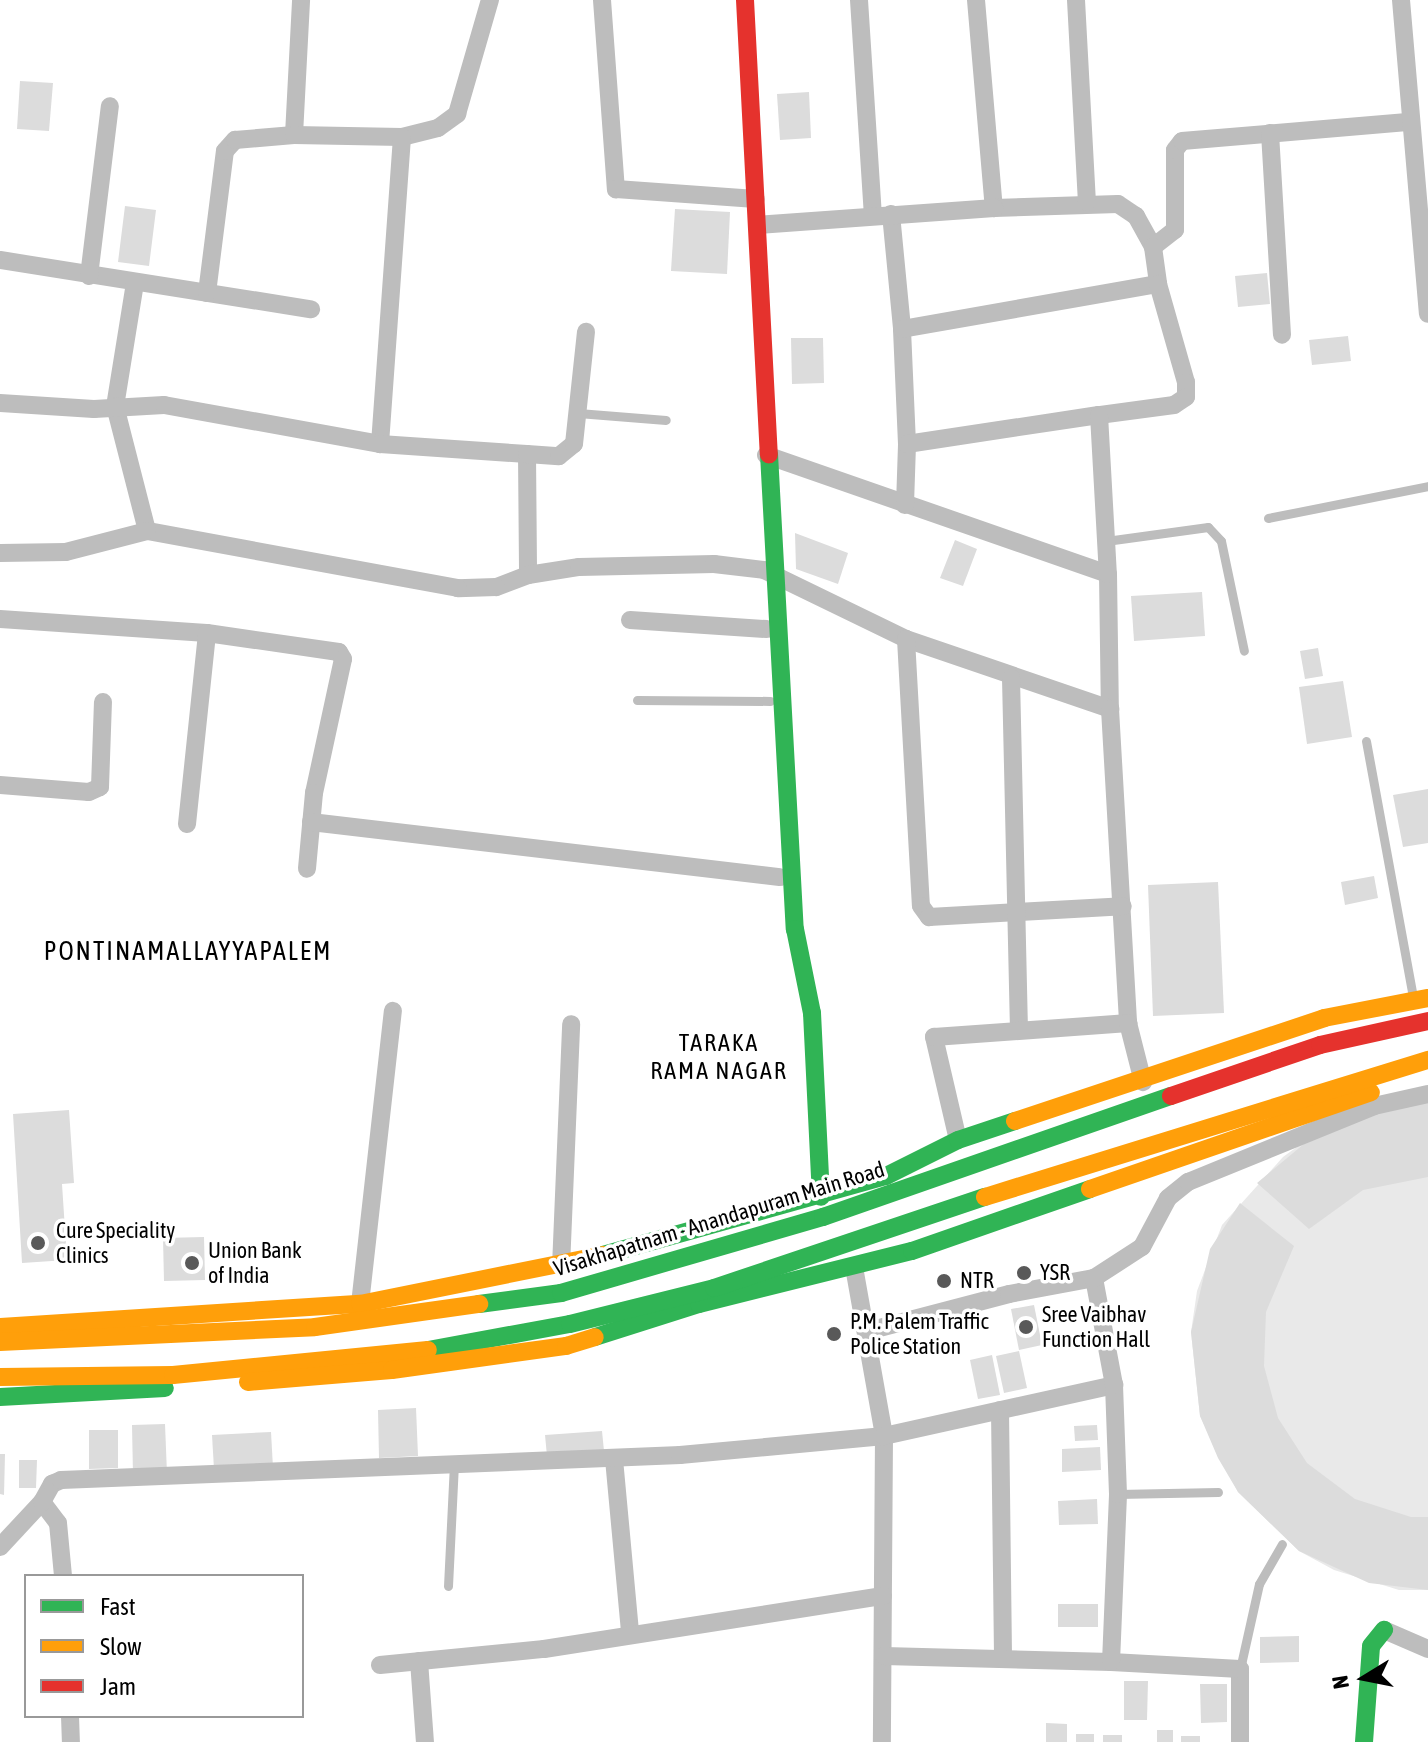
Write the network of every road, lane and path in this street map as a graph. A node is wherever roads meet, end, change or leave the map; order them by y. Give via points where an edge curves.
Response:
1 (301, 0) edge
2 (490, 0) edge
3 (602, 0) edge
4 (745, 0) edge
5 (859, 0) edge
6 (976, 0) edge
7 (1076, 0) edge
8 (1401, 0) edge
9 (110, 106) dead end
10 (1428, 106) edge
11 (1409, 115) junction
12 (1270, 133) junction
13 (294, 135) junction
14 (402, 137) junction
15 (756, 199) junction
16 (1087, 202) junction
17 (994, 208) junction
18 (882, 215) junction
19 (757, 225) junction
20 (1153, 247) junction
21 (0, 260) edge
22 (89, 276) junction
23 (135, 283) junction
24 (1158, 284) junction
25 (207, 293) junction
26 (311, 309) dead end
27 (1428, 314) edge
28 (902, 329) junction
29 (586, 332) dead end
30 (1282, 335) dead end
31 (0, 403) edge
32 (115, 406) junction
33 (578, 413) junction
34 (1099, 415) junction
35 (666, 420) dead end
36 (380, 444) junction
37 (907, 444) junction
38 (527, 454) junction
39 (766, 455) junction
40 (1428, 486) edge
41 (905, 505) junction
42 (1268, 518) dead end
43 (147, 531) junction
44 (1106, 541) junction
45 (0, 553) edge
46 (771, 573) junction
47 (1108, 574) junction
48 (528, 575) junction
49 (0, 619) edge
50 (630, 620) dead end
51 (767, 629) junction
52 (207, 633) junction
53 (906, 639) junction
54 (1244, 651) dead end
55 (1011, 678) junction
56 (637, 700) dead end
57 (770, 701) junction
58 (103, 702) dead end
59 (1110, 709) junction
60 (1366, 741) dead end
61 (0, 785) edge
62 (311, 822) junction
63 (187, 824) dead end
64 (307, 869) dead end
65 (780, 877) junction
66 (1123, 906) junction
67 (1015, 913) junction
68 (1421, 999) edge
69 (393, 1011) dead end
70 (1428, 1021) edge
71 (1128, 1023) junction
72 (571, 1024) dead end
73 (1019, 1030) junction
74 (1428, 1060) edge
75 (1428, 1074) edge
76 (1143, 1082) junction
77 (1428, 1094) edge
78 (958, 1140) junction
79 (1182, 1153) junction
80 (1188, 1182) junction
81 (815, 1199) junction
82 (561, 1267) junction
83 (854, 1267) junction
84 (1094, 1278) junction
85 (360, 1304) junction
86 (0, 1327) edge
87 (868, 1331) junction
88 (0, 1342) edge
89 (0, 1377) edge
90 (1114, 1385) junction
91 (0, 1397) edge
92 (1000, 1410) junction
93 (884, 1436) junction
94 (614, 1459) junction
95 (454, 1464) junction
96 (1218, 1492) dead end
97 (1118, 1494) junction
98 (42, 1502) junction
99 (1282, 1544) dead end
100 (0, 1547) edge
101 (63, 1574) edge
102 (448, 1586) dead end
103 (883, 1596) junction
104 (630, 1633) junction
105 (1428, 1649) edge
106 (884, 1656) junction
107 (1003, 1659) junction
108 (419, 1661) junction
109 (1111, 1662) junction
110 (380, 1665) dead end
111 (1240, 1669) junction
112 (70, 1718) edge
113 (71, 1742) edge
114 (425, 1742) edge
115 (882, 1742) edge
116 (1240, 1742) edge
117 (1364, 1742) edge

1 - 13 street
2 - 14 street via 457,114 438,128
3 - 15 street via 616,189
4 - 15 street
5 - 18 street
6 - 17 street
7 - 16 street
8 - 11 street
9 - 22 street
10 - 11 street
11 - 12 street
11 - 27 street
12 - 20 street via 1182,141 1175,150 1175,230
12 - 30 street
13 - 14 street
13 - 25 street via 250,136 235,140 225,151
14 - 36 street
15 - 19 street
16 - 17 street
16 - 20 street via 1118,204 1136,216
17 - 18 street
18 - 19 street
18 - 28 street
19 - 39 street
20 - 24 street
21 - 22 street
22 - 23 street
23 - 25 street
23 - 32 street
24 - 28 street
24 - 34 street via 1186,397 1174,405
25 - 26 street
28 - 37 street
29 - 33 street
31 - 32 street
32 - 36 street via 164,405
32 - 43 street
33 - 35 lane
33 - 38 street via 568,453
34 - 37 street
34 - 44 street
36 - 38 street
37 - 41 street
38 - 48 street
39 - 41 street
39 - 46 street via 767,488 775,503
40 - 42 lane
41 - 47 street
43 - 45 street via 66,552
43 - 48 street via 458,588 496,587
44 - 47 street
44 - 54 lane via 1208,527 1221,541
46 - 48 street via 714,564 594,567
46 - 51 street
46 - 53 street
46 - 81 street via 795,929 812,1013
47 - 59 street
49 - 52 street
50 - 51 street
51 - 57 street
52 - 62 street via 339,652 341,671
52 - 63 street
53 - 55 street
53 - 67 street via 921,906 929,917
55 - 59 street
55 - 67 street
56 - 57 lane
57 - 65 street
58 - 61 street via 100,787 89,792
59 - 66 street
60 - 68 lane
62 - 64 street
62 - 65 street
65 - 81 street
66 - 67 street
66 - 71 street
67 - 73 street
68 - 76 street via 1324,1018
69 - 85 street
70 - 88 street, Visakhapatnam - Anandapuram Main Road via 1320,1045 823,1217 561,1293 315,1327
71 - 73 street
71 - 76 street
72 - 82 street
73 - 78 street via 934,1037
74 - 89 street via 1112,1154 714,1288 570,1324 462,1347 173,1375
75 - 79 street
76 - 78 street
77 - 80 street via 1374,1106
78 - 81 street via 886,1176
79 - 80 street
79 - 83 street
80 - 84 street via 1168,1198 1142,1247
81 - 82 street
82 - 85 street
83 - 87 street
83 - 91 street via 699,1304 566,1346 333,1376
84 - 87 street
84 - 90 street
85 - 86 street
87 - 93 street
90 - 92 street
90 - 97 street
92 - 93 street
92 - 107 street
93 - 94 street
93 - 103 street
94 - 95 street
94 - 104 street
95 - 98 street via 61,1480 52,1484
95 - 102 lane
96 - 97 lane
97 - 109 street
98 - 100 street
98 - 101 street via 58,1523
99 - 111 lane via 1259,1584
103 - 104 street
103 - 106 street
104 - 108 street via 544,1649
105 - 117 street via 1384,1630 1375,1635
106 - 107 street
106 - 115 street
107 - 109 street
108 - 110 street
108 - 114 street
109 - 111 street
111 - 116 street
112 - 113 street

